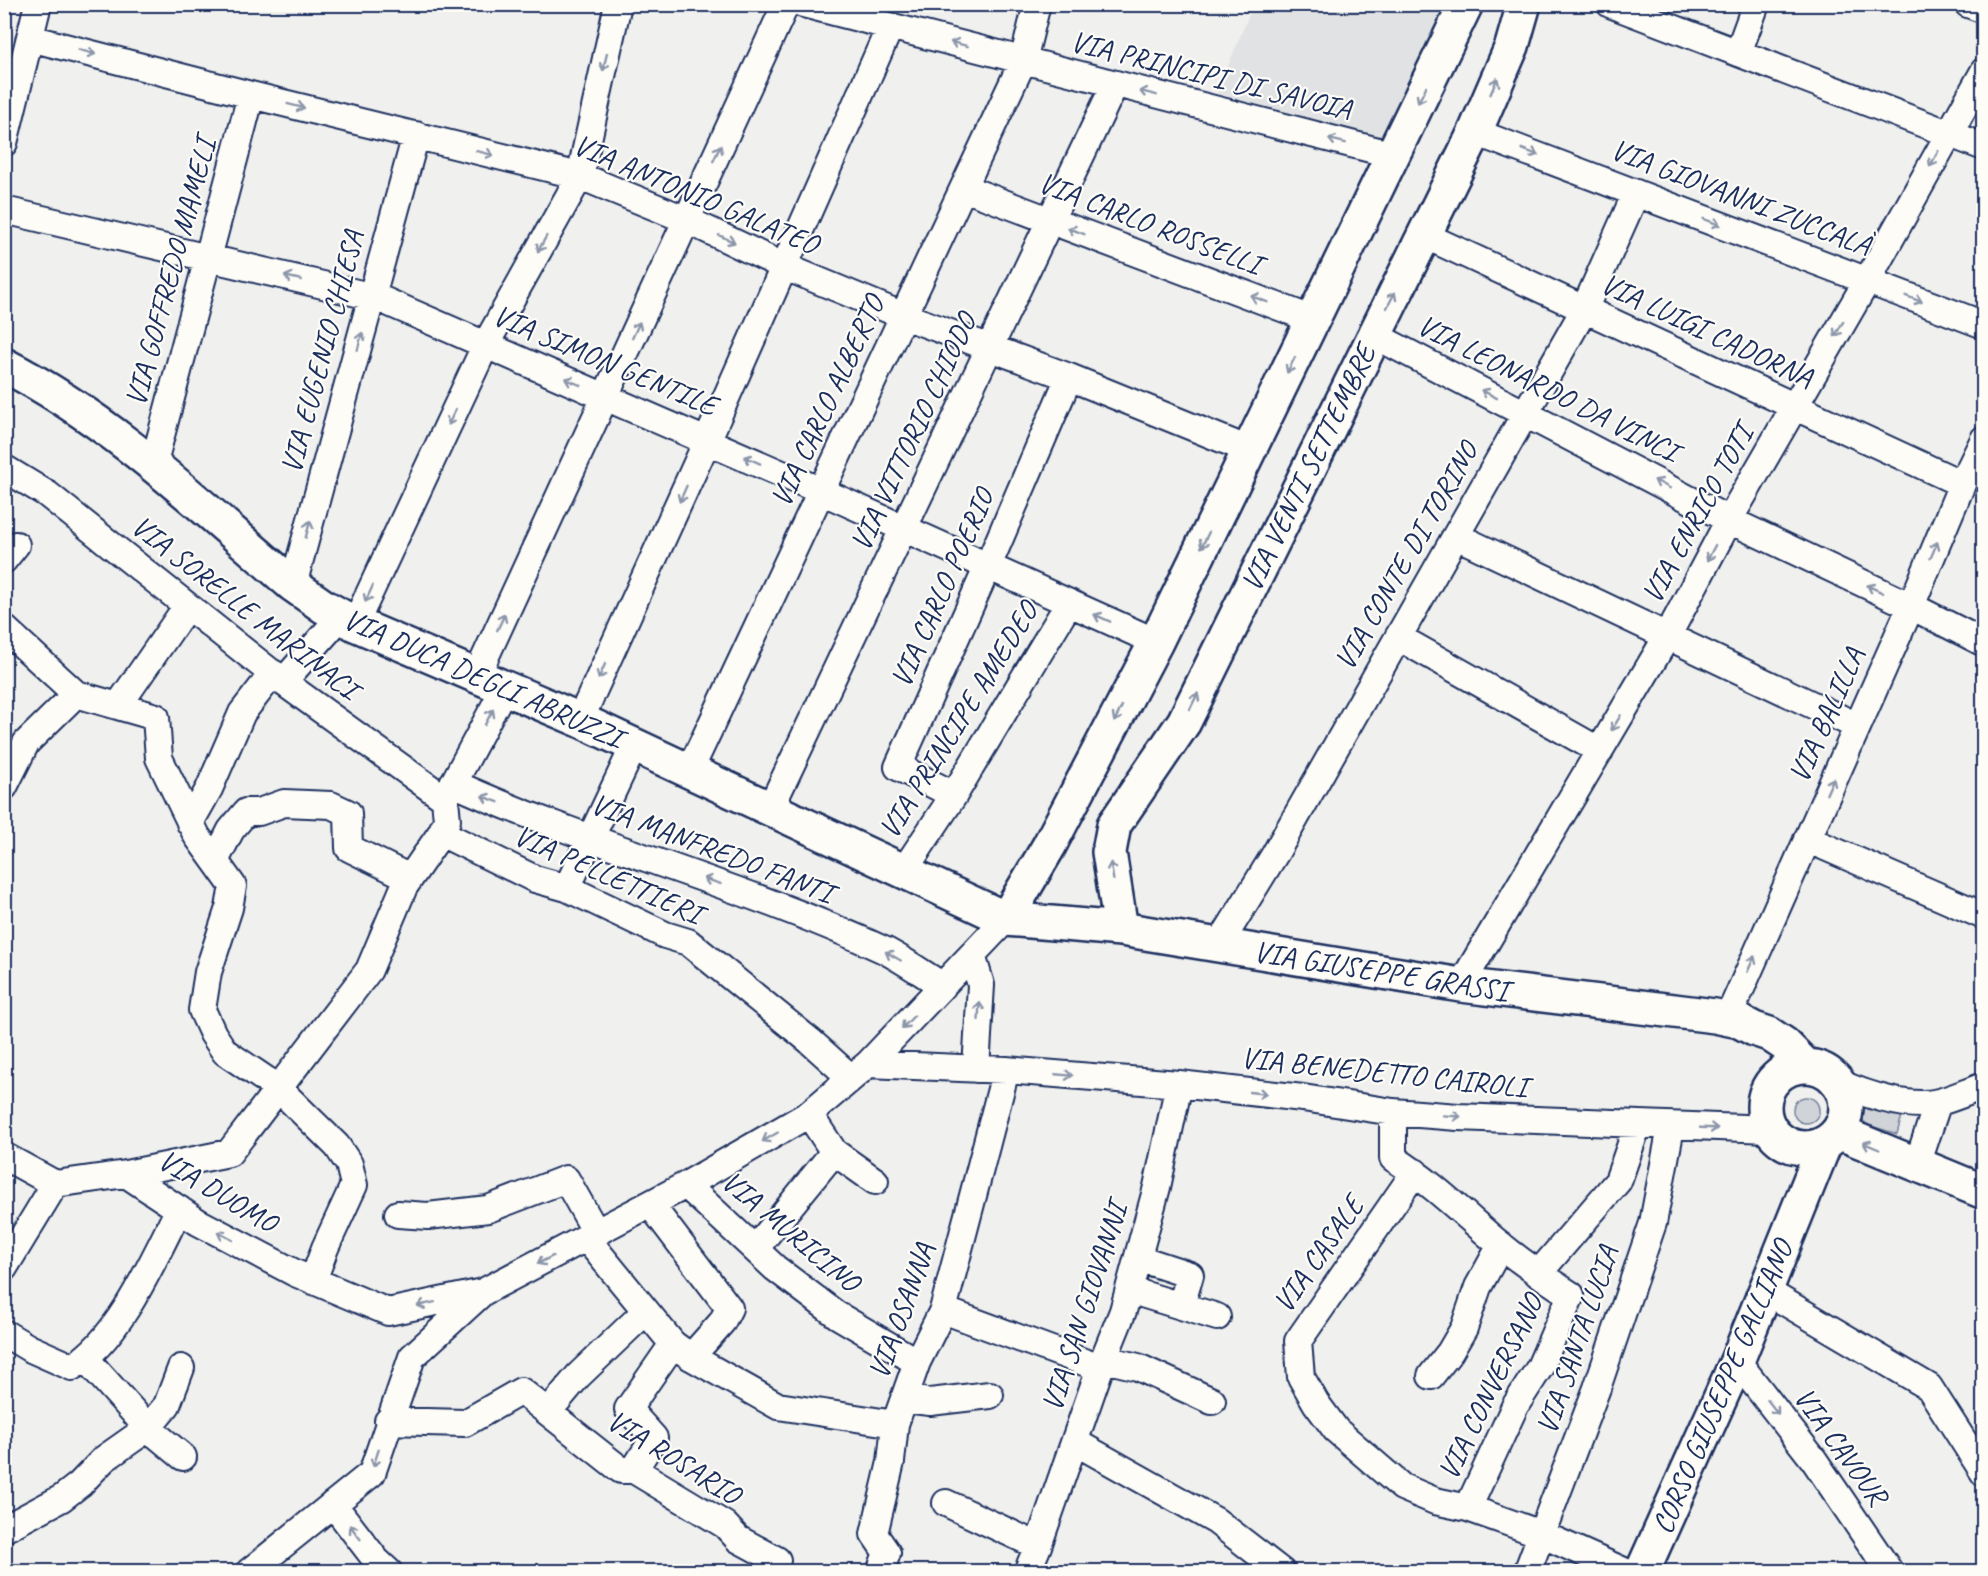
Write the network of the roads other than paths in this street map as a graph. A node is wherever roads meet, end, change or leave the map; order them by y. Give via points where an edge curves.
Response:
1 (38, 4) edge
2 (618, 4) edge
3 (786, 4) edge
4 (803, 4) edge
5 (1037, 4) edge
6 (1466, 4) edge
7 (1524, 4) edge
8 (1610, 4) edge
9 (1756, 4) edge
10 (1968, 4) edge
11 (1983, 10) edge
12 (890, 27) junction
13 (30, 38) junction
14 (1738, 53) junction
15 (1023, 61) junction
16 (1983, 71) edge
17 (1115, 84) junction
18 (251, 95) junction
19 (1475, 132) junction
20 (1948, 134) junction
21 (416, 135) junction
22 (4, 143) edge
23 (1983, 147) edge
24 (1394, 155) junction
25 (580, 176) junction
26 (964, 189) junction
27 (1636, 193) junction
28 (4, 210) edge
29 (687, 220) junction
30 (1050, 221) junction
31 (1424, 235) junction
32 (209, 258) junction
33 (783, 266) junction
34 (1867, 281) junction
35 (372, 297) junction
36 (1584, 310) junction
37 (904, 316) junction
38 (1314, 320) junction
39 (1983, 325) edge
40 (1374, 335) junction
41 (486, 344) junction
42 (990, 347) junction
43 (4, 365) edge
44 (1069, 377) junction
45 (605, 396) junction
46 (1794, 406) junction
47 (1526, 413) junction
48 (1983, 439) edge
49 (707, 441) junction
50 (1249, 450) junction
51 (153, 466) junction
52 (4, 468) edge
53 (1962, 484) junction
54 (821, 491) junction
55 (1729, 519) junction
56 (904, 528) junction
57 (1456, 536) junction
58 (988, 566) junction
59 (293, 585) junction
60 (1069, 603) junction
61 (187, 606) junction
62 (1911, 606) junction
63 (348, 620) junction
64 (4, 628) edge
65 (1668, 635) junction
66 (1398, 637) junction
67 (1156, 642) junction
68 (1983, 643) edge
69 (278, 677) junction
70 (491, 681) junction
71 (76, 694) junction
72 (118, 706) junction
73 (580, 720) junction
74 (1857, 726) junction
75 (634, 746) junction
76 (1600, 751) junction
77 (690, 770) junction
78 (4, 787) edge
79 (449, 791) junction
80 (954, 795) junction
81 (770, 809) junction
82 (190, 823) junction
83 (441, 833) junction
84 (591, 838) junction
85 (1807, 839) junction
86 (215, 861) junction
87 (903, 872) junction
88 (410, 878) junction
89 (567, 888) junction
90 (1983, 916) edge
91 (1006, 919) junction
92 (1121, 929) junction
93 (1219, 945) junction
94 (972, 955) junction
95 (1461, 985) junction
96 (943, 986) junction
97 (1741, 1024) junction
98 (1805, 1065) junction
99 (976, 1069) junction
100 (1006, 1070) junction
101 (859, 1071) junction
102 (1839, 1083) junction
103 (1179, 1084) junction
104 (1983, 1086) edge
105 (278, 1088) junction
106 (1764, 1097) junction
107 (1938, 1102) junction
108 (1393, 1112) junction
109 (809, 1114) junction
110 (1638, 1124) junction
111 (1671, 1127) junction
112 (1769, 1133) junction
113 (1832, 1137) junction
114 (834, 1152) junction
115 (4, 1156) edge
116 (1917, 1165) junction
117 (1415, 1172) junction
118 (126, 1174) junction
119 (875, 1181) dead end
120 (55, 1184) junction
121 (686, 1185) junction
122 (1983, 1192) edge
123 (1801, 1202) junction
124 (650, 1204) junction
125 (179, 1209) junction
126 (398, 1214) dead end
127 (592, 1236) junction
128 (1501, 1245) junction
129 (755, 1249) junction
130 (1138, 1258) junction
131 (4, 1268) edge
132 (1538, 1274) junction
133 (315, 1277) junction
134 (493, 1287) junction
135 (1129, 1290) junction
136 (1766, 1291) junction
137 (1181, 1306) junction
138 (943, 1310) junction
139 (646, 1311) junction
140 (1217, 1317) dead end
141 (4, 1333) edge
142 (682, 1350) junction
143 (86, 1359) junction
144 (1737, 1361) junction
145 (916, 1362) junction
146 (1102, 1363) junction
147 (181, 1368) dead end
148 (1431, 1376) dead end
149 (990, 1395) dead end
150 (904, 1399) junction
151 (1212, 1401) dead end
152 (392, 1412) junction
153 (548, 1412) junction
154 (895, 1424) junction
155 (148, 1428) junction
156 (1075, 1442) junction
157 (183, 1457) dead end
158 (634, 1470) junction
159 (1983, 1473) edge
160 (946, 1503) dead end
161 (333, 1504) junction
162 (1468, 1508) junction
163 (4, 1528) edge
164 (1541, 1534) junction
165 (1038, 1546) junction
166 (380, 1568) edge
167 (249, 1572) edge
168 (773, 1572) edge
169 (880, 1572) edge
170 (1027, 1572) edge
171 (1282, 1572) edge
172 (1527, 1572) edge
173 (1626, 1572) edge
174 (1642, 1572) edge
175 (1890, 1572) edge

1 - 13 street
2 -> 25 street
29 -> 3 street
4 - 12 street, VIA PRINCIPI DI SAVOIA
5 - 15 street, VIA CARLO ALBERTO
6 -> 24 street, VIA VENTI SETTEMBRE
19 -> 7 street, VIA VENTI SETTEMBRE via 1512,46
8 - 14 street
9 - 14 street
10 - 11 street
15 -> 12 street, VIA PRINCIPI DI SAVOIA
12 - 33 street
13 -> 18 street, VIA ANTONIO GALATEO
13 - 22 street
14 - 20 street
15 - 17 street, VIA PRINCIPI DI SAVOIA
15 - 26 street, VIA CARLO ALBERTO
16 - 20 street, VIA ENRICO TOTI
24 -> 17 street, VIA PRINCIPI DI SAVOIA
17 - 30 street, VIA VITTORIO CHIODO
18 -> 21 street, VIA ANTONIO GALATEO
18 - 32 street, VIA GOFFREDO MAMELI
19 -> 27 street, VIA GIOVANNI ZUCCALÀ
19 - 31 street, VIA VENTI SETTEMBRE
20 - 23 street
20 -> 34 street, VIA ENRICO TOTI
21 -> 25 street, VIA ANTONIO GALATEO
21 - 35 street, VIA EUGENIO CHIESA
24 - 38 street, VIA VENTI SETTEMBRE
25 - 29 street, VIA ANTONIO GALATEO
25 -> 41 street
26 - 30 street, VIA CARLO ROSSELLI
26 - 37 street, VIA CARLO ALBERTO
27 -> 34 street, VIA GIOVANNI ZUCCALÀ
27 - 36 street, VIA CONTE DI TORINO
28 - 32 street, VIA SIMON GENTILE
29 -> 33 street, VIA ANTONIO GALATEO
45 -> 29 street
38 -> 30 street, VIA CARLO ROSSELLI
30 - 42 street, VIA VITTORIO CHIODO
31 - 36 street, VIA LUIGI CADORNA
40 -> 31 street, VIA VENTI SETTEMBRE
35 -> 32 street, VIA SIMON GENTILE
32 - 51 street, VIA GOFFREDO MAMELI
33 - 37 street, VIA ANTONIO GALATEO
33 - 49 street
34 -> 39 street, VIA GIOVANNI ZUCCALÀ
34 -> 46 street, VIA ENRICO TOTI
35 - 41 street, VIA SIMON GENTILE
59 -> 35 street, VIA EUGENIO CHIESA
36 - 46 street, VIA LUIGI CADORNA
36 - 47 street, VIA CONTE DI TORINO
37 - 42 street, VIA ANTONIO GALATEO
37 - 54 street, VIA CARLO ALBERTO
38 -> 50 street, VIA VENTI SETTEMBRE
47 -> 40 street, VIA LEONARDO DA VINCI
92 -> 40 street, VIA VENTI SETTEMBRE via 1109,852 1114,825 1184,722
45 -> 41 street, VIA SIMON GENTILE
41 -> 63 street
42 - 44 street, VIA ANTONIO GALATEO
42 - 56 street, VIA VITTORIO CHIODO
43 - 51 street, VIA DUCA DEGLI ABRUZZI via 56,393
44 - 50 street, VIA ANTONIO GALATEO
44 - 58 street, VIA CARLO POERIO
45 - 49 street, VIA SIMON GENTILE
70 -> 45 street
46 - 53 street, VIA LUIGI CADORNA
46 - 55 street, VIA ENRICO TOTI
55 -> 47 street, VIA LEONARDO DA VINCI
47 - 57 street, VIA CONTE DI TORINO
48 - 53 street, VIA BALILLA
54 -> 49 street, VIA SIMON GENTILE
49 -> 73 street
50 -> 67 street, VIA VENTI SETTEMBRE
51 - 59 street, VIA DUCA DEGLI ABRUZZI
52 - 61 street, VIA SORELLE MARINACI via 47,494
62 -> 53 street, VIA BALILLA
54 - 56 street, VIA SIMON GENTILE
54 - 77 street, VIA CARLO ALBERTO
62 -> 55 street, VIA LEONARDO DA VINCI
55 -> 65 street, VIA ENRICO TOTI
56 - 58 street, VIA SIMON GENTILE
56 - 81 street, VIA VITTORIO CHIODO
57 - 65 street
57 - 66 street, VIA CONTE DI TORINO
58 - 60 street, VIA SIMON GENTILE
58 - 80 street, VIA CARLO POERIO via 898,767
59 - 63 street, VIA DUCA DEGLI ABRUZZI
67 -> 60 street, VIA SIMON GENTILE
60 - 80 street, VIA PRINCIPE AMEDEO
61 - 69 street, VIA SORELLE MARINACI
61 - 72 street
62 - 68 street, VIA LEONARDO DA VINCI
62 - 74 street, VIA BALILLA
63 - 69 street
63 - 70 street, VIA DUCA DEGLI ABRUZZI
64 - 71 street
65 - 74 street
65 -> 76 street, VIA ENRICO TOTI
66 - 76 street
66 - 93 street, VIA CONTE DI TORINO
67 -> 91 street, VIA VENTI SETTEMBRE via 1049,846
69 - 79 street, VIA SORELLE MARINACI
69 - 82 street via 242,713
70 - 73 street, VIA DUCA DEGLI ABRUZZI
79 -> 70 street
71 - 72 street
71 - 78 street via 26,743
72 - 82 street via 156,717 159,758
73 - 75 street, VIA DUCA DEGLI ABRUZZI
85 -> 74 street, VIA BALILLA
75 - 77 street, VIA DUCA DEGLI ABRUZZI
75 - 84 street
76 - 95 street, VIA ENRICO TOTI
77 - 81 street, VIA DUCA DEGLI ABRUZZI
79 - 83 street via 447,820
84 -> 79 street, VIA MANFREDO FANTI
80 - 87 street, VIA PRINCIPE AMEDEO
81 - 87 street, VIA DUCA DEGLI ABRUZZI
82 - 86 street
83 - 88 street
83 - 89 street, VIA PELLETTIERI via 535,879
84 - 89 street
96 -> 84 street, VIA MANFREDO FANTI via 886,951 829,927
85 - 90 street
97 -> 85 street, VIA BALILLA
86 - 88 street via 231,830 246,812 284,803 331,805 348,813 349,848
86 - 105 street via 233,886 208,972 202,1010 225,1052
87 - 91 street, VIA DUCA DEGLI ABRUZZI
88 - 105 street via 369,970
89 - 101 street, VIA PELLETTIERI via 688,942 810,1041
91 - 92 street, VIA GIUSEPPE GRASSI
91 - 94 street
92 - 93 street, VIA GIUSEPPE GRASSI
93 - 95 street, VIA GIUSEPPE GRASSI
94 - 96 street
99 -> 94 street via 981,985
95 - 97 street, VIA GIUSEPPE GRASSI
96 -> 101 street
97 - 98 street, VIA GIUSEPPE GRASSI via 1769,1034
97 - 106 street
98 - 102 street via 1819,1067
98 - 106 street via 1779,1074
99 - 100 street, VIA BENEDETTO CAIROLI
99 - 101 street, VIA BENEDETTO CAIROLI
100 -> 103 street, VIA BENEDETTO CAIROLI
100 - 138 street, VIA OSANNA
101 - 109 street
102 - 107 street via 1901,1103
102 - 113 street via 1846,1107 1844,1120
103 -> 108 street, VIA BENEDETTO CAIROLI
103 - 130 street, VIA SAN GIOVANNI
104 - 107 street
105 - 118 street via 229,1153
105 - 133 street via 337,1146 349,1164 354,1185
106 - 112 street
107 - 116 street
108 -> 110 street, VIA BENEDETTO CAIROLI
108 - 117 street via 1393,1158
109 - 114 street
109 -> 121 street
110 - 111 street, VIA BENEDETTO CAIROLI
110 - 132 street via 1618,1181
111 -> 112 street, VIA BENEDETTO CAIROLI
111 - 164 street, VIA SANTA LUCIA via 1653,1222 1597,1388
112 - 113 street via 1804,1148 1815,1147
112 - 123 street, CORSO GIUSEPPE GALLIANO
116 -> 113 street
113 - 123 street, CORSO GIUSEPPE GALLIANO
114 - 119 street
114 - 129 street
115 - 120 street
116 - 122 street
117 - 128 street
117 - 162 street, VIA CASALE via 1298,1341 1301,1377 1336,1430 1402,1487 1435,1501
118 - 120 street
118 - 125 street, VIA DUOMO
120 - 131 street
121 - 124 street
121 - 129 street, VIA MURICINO
123 - 136 street, CORSO GIUSEPPE GALLIANO
124 - 127 street
124 - 142 street via 729,1308 722,1322
133 -> 125 street, VIA DUOMO via 277,1264
125 - 143 street via 126,1311
126 - 127 street via 428,1216 488,1209 566,1179
127 -> 134 street
127 - 139 street via 612,1270
128 - 132 street
128 - 148 street via 1478,1287 1464,1328
129 - 145 street, VIA MURICINO via 837,1315
130 - 135 street, VIA SAN GIOVANNI
130 - 137 street via 1190,1275
132 - 162 street, VIA CONVERSANO via 1571,1295 1540,1367 1515,1406
134 -> 133 street, VIA DUOMO via 388,1312
134 - 152 street via 412,1357
135 - 137 street
135 - 146 street, VIA SAN GIOVANNI
136 - 144 street, CORSO GIUSEPPE GALLIANO
136 - 159 street via 1929,1387
137 - 140 street
138 - 145 street, VIA OSANNA
138 - 146 street
139 - 142 street
139 - 153 street via 578,1376
141 - 143 street via 72,1368
142 - 154 street via 778,1406
142 - 158 street via 628,1409 654,1438
143 - 155 street
144 - 174 street, CORSO GIUSEPPE GALLIANO
144 -> 175 street, VIA CAVOUR via 1814,1460
145 - 150 street, VIA OSANNA
146 - 151 street via 1138,1367
146 - 156 street, VIA SAN GIOVANNI
147 - 155 street via 167,1405
149 - 150 street via 930,1402
150 - 154 street, VIA OSANNA
152 - 153 street, VIA ROSARIO via 467,1421 521,1390
152 -> 161 street via 372,1473
153 - 158 street, VIA ROSARIO via 621,1470
154 - 169 street, VIA OSANNA via 891,1462 874,1534 887,1553
155 - 157 street
155 - 163 street via 104,1459 62,1498
156 - 165 street, VIA SAN GIOVANNI
156 - 171 street via 1216,1521
158 - 168 street, VIA ROSARIO via 725,1525 738,1539 777,1560
160 - 165 street
166 -> 161 street
161 - 167 street
162 - 164 street, VIA CASALE
164 - 172 street, VIA SANTA LUCIA
164 - 173 street, VIA CASALE
165 - 170 street, VIA SAN GIOVANNI

